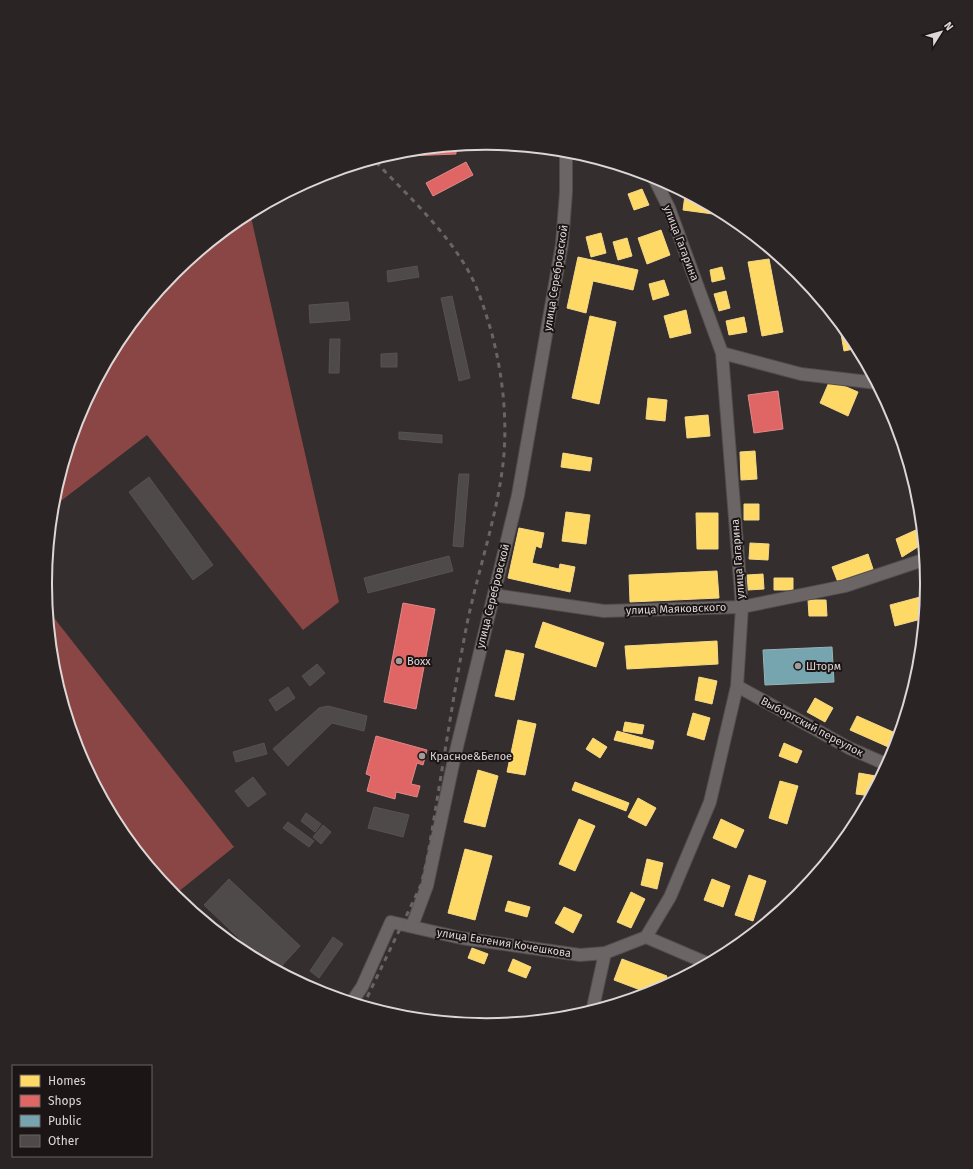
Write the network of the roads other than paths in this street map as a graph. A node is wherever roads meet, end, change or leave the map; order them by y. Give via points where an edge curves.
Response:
1 (566, 157) edge
2 (658, 185) edge
3 (722, 353) junction
4 (871, 382) edge
5 (920, 561) edge
6 (494, 595) junction
7 (742, 607) junction
8 (737, 686) junction
9 (883, 763) edge
10 (412, 926) junction
11 (646, 937) junction
12 (605, 953) junction
13 (703, 961) edge
14 (354, 998) edge
15 (593, 1005) edge

1 - 6 street, улица Серебровской via 562,244 518,495
2 - 3 street, улица Гагарина via 669,208
3 - 4 street via 801,374
3 - 7 street, улица Гагарина
5 - 7 street, улица Маяковского via 845,586
6 - 7 street, улица Маяковского via 604,611
6 - 10 street, улица Серебровской via 455,755 427,886
7 - 8 street, улица Гагарина
8 - 9 street, Выборгский переулок via 849,748
8 - 11 street, улица Гагарина via 710,802 670,897
10 - 12 street, улица Евгения Кочешкова via 461,938 560,953
10 - 14 street via 391,922 362,987
11 - 12 street, улица Евгения Кочешкова
11 - 13 street
12 - 15 street

